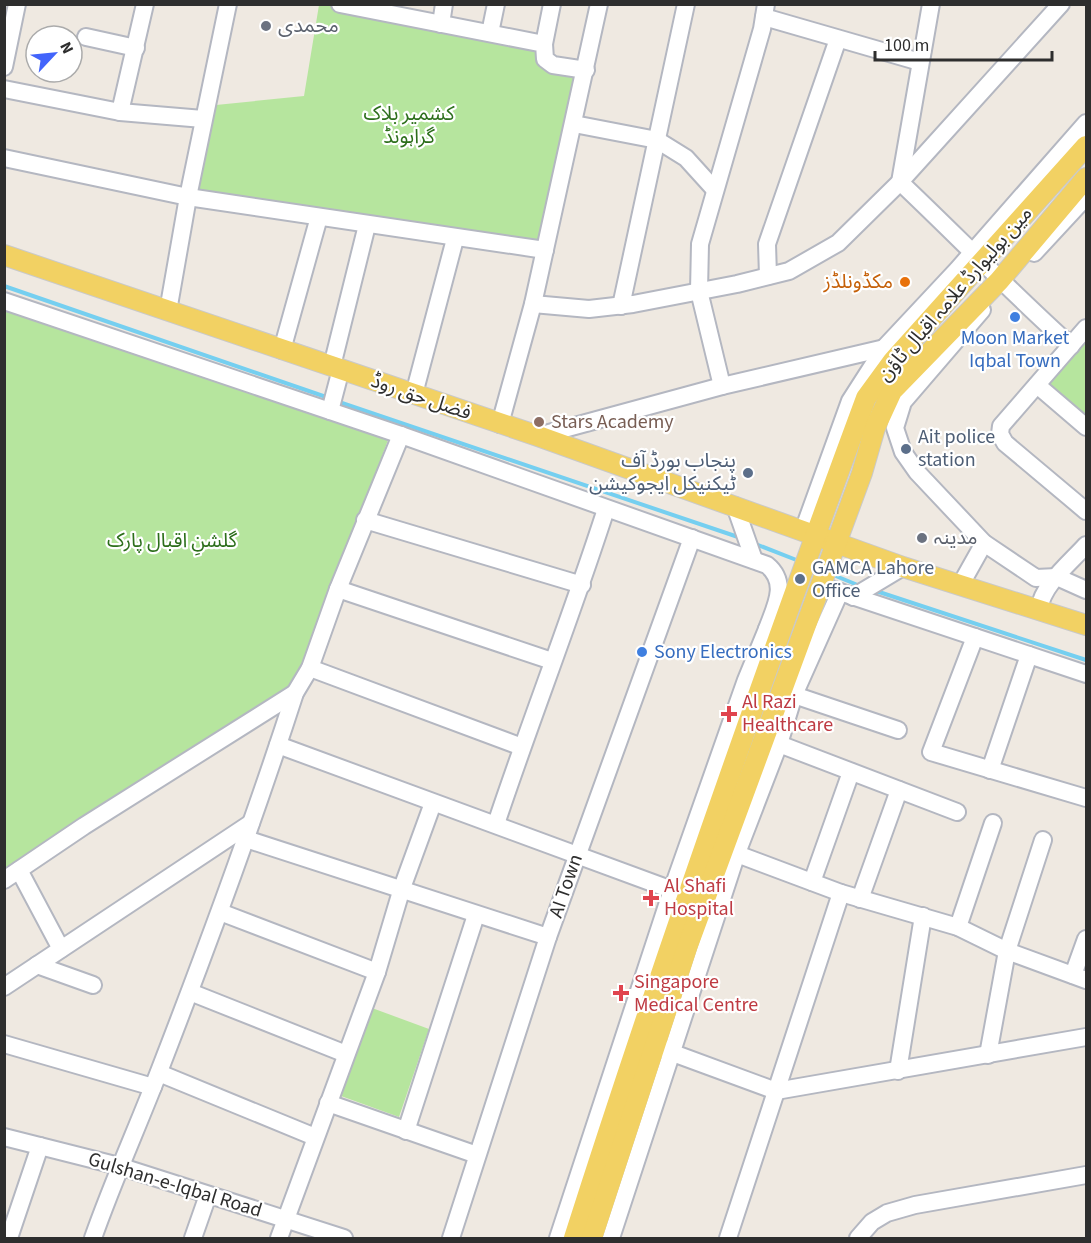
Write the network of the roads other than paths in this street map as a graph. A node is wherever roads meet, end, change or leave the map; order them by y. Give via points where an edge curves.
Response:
1 (16, 4) edge
2 (145, 4) edge
3 (228, 4) edge
4 (444, 4) edge
5 (496, 4) edge
6 (552, 4) edge
7 (599, 4) edge
8 (686, 4) edge
9 (931, 4) edge
10 (1061, 4) edge
11 (343, 5) edge
12 (391, 9) edge
13 (765, 11) edge
14 (441, 24) junction
15 (490, 33) junction
16 (86, 37) dead end
17 (838, 39) junction
18 (544, 44) junction
19 (136, 48) junction
20 (920, 62) junction
21 (4, 67) edge
22 (586, 70) junction
23 (4, 89) edge
24 (120, 111) junction
25 (203, 119) junction
26 (1086, 123) edge
27 (574, 124) junction
28 (657, 140) junction
29 (1086, 146) edge
30 (4, 158) edge
31 (900, 182) junction
32 (1086, 184) edge
33 (715, 190) junction
34 (188, 197) junction
35 (319, 218) junction
36 (367, 225) junction
37 (455, 239) junction
38 (545, 250) junction
39 (4, 255) edge
40 (978, 257) junction
41 (768, 276) junction
42 (1001, 283) junction
43 (699, 291) junction
44 (4, 301) edge
45 (533, 304) junction
46 (621, 306) junction
47 (168, 311) junction
48 (1086, 328) edge
49 (912, 341) junction
50 (1071, 346) junction
51 (884, 348) junction
52 (282, 350) junction
53 (336, 368) junction
54 (1037, 385) junction
55 (722, 386) junction
56 (414, 394) junction
57 (332, 401) junction
58 (500, 424) junction
59 (1086, 427) edge
60 (875, 428) junction
61 (895, 428) junction
62 (401, 435) junction
63 (538, 436) junction
64 (606, 509) junction
65 (1086, 511) edge
66 (738, 515) junction
67 (365, 520) junction
68 (810, 537) junction
69 (692, 538) junction
70 (984, 543) junction
71 (1086, 545) edge
72 (834, 550) junction
73 (752, 554) junction
74 (903, 567) junction
75 (1057, 577) junction
76 (821, 583) junction
77 (961, 584) junction
78 (582, 585) junction
79 (338, 589) junction
80 (1086, 590) edge
81 (851, 594) junction
82 (1039, 609) junction
83 (1086, 625) edge
84 (774, 632) junction
85 (975, 637) junction
86 (1029, 655) junction
87 (552, 661) junction
88 (310, 668) junction
89 (1086, 674) edge
90 (295, 693) junction
91 (794, 695) junction
92 (898, 730) dead end
93 (779, 744) junction
94 (278, 745) junction
95 (522, 747) junction
96 (990, 770) junction
97 (851, 772) junction
98 (899, 790) junction
99 (1086, 798) edge
100 (433, 803) junction
101 (957, 812) dead end
102 (993, 823) dead end
103 (496, 824) junction
104 (248, 831) junction
105 (1042, 840) dead end
106 (730, 851) junction
107 (577, 853) junction
108 (19, 870) junction
109 (4, 880) edge
110 (812, 882) junction
111 (402, 888) junction
112 (672, 890) junction
113 (841, 893) junction
114 (860, 899) junction
115 (220, 912) junction
116 (476, 915) junction
117 (923, 916) junction
118 (958, 927) junction
119 (548, 938) junction
120 (1086, 939) edge
121 (61, 949) junction
122 (1007, 951) junction
123 (37, 965) junction
124 (376, 972) junction
125 (1080, 977) edge
126 (93, 985) dead end
127 (4, 987) edge
128 (190, 992) junction
129 (1086, 1037) edge
130 (4, 1044) edge
131 (663, 1050) junction
132 (346, 1054) junction
133 (988, 1055) junction
134 (898, 1071) junction
135 (156, 1080) junction
136 (776, 1091) junction
137 (328, 1102) junction
138 (406, 1131) junction
139 (4, 1137) edge
140 (315, 1137) junction
141 (40, 1146) junction
142 (477, 1155) junction
143 (119, 1166) junction
144 (1086, 1175) edge
145 (208, 1196) junction
146 (285, 1219) junction
147 (9, 1239) edge
148 (93, 1239) edge
149 (193, 1239) edge
150 (279, 1239) edge
151 (344, 1239) edge
152 (451, 1239) edge
153 (558, 1239) edge
154 (574, 1239) edge
155 (592, 1239) edge
156 (611, 1239) edge
157 (728, 1239) edge
158 (858, 1239) edge

1 - 21 street
2 - 19 street
3 - 25 street
4 - 14 street
5 - 15 street
6 - 18 street
7 - 22 street
8 - 28 street
9 - 20 street
10 - 31 street
11 - 12 street
12 - 14 street
13 - 17 street
13 - 33 street
14 - 15 street
15 - 18 street
16 - 19 street
17 - 20 street
17 - 41 street via 767,244
18 - 22 street via 545,59 553,65
19 - 24 street
20 - 31 street
22 - 27 street
23 - 24 street
24 - 25 street
25 - 34 street
26 - 40 street
27 - 28 street
27 - 38 street
28 - 33 street via 686,158
28 - 46 street
29 - 40 main road, مین بولیوارڈ علامہ اقبال ٹاؤن
30 - 34 street
31 - 40 street
31 - 41 street via 838,243 789,271
32 - 42 main road, مین بولیوارڈ علامہ اقبال ٹاؤن
33 - 43 street via 700,244
34 - 35 street
34 - 47 street
35 - 36 street
35 - 52 street
36 - 37 street
36 - 53 street
37 - 38 street
37 - 56 street
38 - 45 street
39 - 47 main road, فضل حق روڈ
40 - 42 street
40 - 49 main road, مین بولیوارڈ علامہ اقبال ٹاؤن
40 - 51 street
41 - 43 street
42 - 50 street
42 - 60 main road, مین بولیوارڈ علامہ اقبال ٹاؤن via 892,391
42 - 61 street via 903,402
43 - 46 street
43 - 55 street
44 - 57 street
45 - 46 street via 589,309
45 - 58 street
47 - 52 main road, فضل حق روڈ
48 - 50 street
49 - 51 street
49 - 68 main road, مین بولیوارڈ علامہ اقبال ٹاؤن via 866,398
50 - 54 street
51 - 55 street
51 - 68 street via 850,401
52 - 53 main road, فضل حق روڈ
53 - 56 main road, فضل حق روڈ
53 - 57 street
54 - 59 street
54 - 65 street via 1001,426 1000,434 1005,443
55 - 63 street
56 - 58 main road, فضل حق روڈ
57 - 62 street
58 - 63 main road, فضل حق روڈ
60 - 61 street
60 - 72 main road, مین بولیوارڈ علامہ اقبال ٹاؤن
61 - 70 street via 907,459
62 - 64 street
62 - 67 street
63 - 66 main road, فضل حق روڈ
64 - 69 street
64 - 78 street
66 - 68 main road, فضل حق روڈ
66 - 73 street
67 - 78 street
67 - 79 street
68 - 72 main road, فضل حق روڈ
68 - 84 main road, مین بولیوارڈ علامہ اقبال ٹاؤن via 803,573
69 - 73 street
69 - 107 street, AI Town
70 - 75 street via 1036,578
70 - 77 street
71 - 75 street
72 - 74 main road, فضل حق روڈ
72 - 76 main road, مین بولیوارڈ علامہ اقبال ٹاؤن
73 - 84 street via 772,570 780,583
74 - 77 main road, فضل حق روڈ
74 - 81 street
75 - 80 street
75 - 82 street via 1040,600
76 - 81 street
76 - 106 main road
77 - 82 main road, فضل حق روڈ
78 - 87 street
79 - 87 street
79 - 88 street
81 - 85 street
81 - 91 street
82 - 83 main road, فضل حق روڈ
84 - 112 street via 742,690
84 - 154 main road, مین بولیوارڈ علامہ اقبال ٹاؤن
85 - 86 street
85 - 96 street via 931,752
86 - 89 street
86 - 96 street
87 - 95 street
88 - 90 street
88 - 95 street
90 - 94 street
90 - 108 street
91 - 92 street
91 - 93 street
93 - 97 street
93 - 106 street
94 - 100 street
94 - 104 street
95 - 103 street
96 - 99 street
97 - 98 street
97 - 110 street
98 - 101 street
98 - 114 street
100 - 103 street
100 - 111 street
102 - 118 street
103 - 107 street
104 - 111 street
104 - 115 street
104 - 121 street
105 - 122 street
106 - 110 street
106 - 131 main road
107 - 112 street
107 - 119 street, AI Town
108 - 109 street
108 - 121 street
110 - 113 street
111 - 116 street
111 - 124 street
112 - 153 street
113 - 114 street
113 - 136 street
114 - 117 street
115 - 124 street
115 - 128 street
116 - 119 street
116 - 138 street
117 - 118 street
117 - 134 street
118 - 122 street
119 - 142 street, AI Town
120 - 125 street
121 - 123 street
122 - 125 street
122 - 133 street
123 - 126 street
123 - 127 street
124 - 132 street
128 - 132 street
128 - 135 street
129 - 133 street
130 - 135 street
131 - 136 street
131 - 155 main road
131 - 156 street
132 - 137 street
133 - 134 street
134 - 136 street
135 - 140 street
135 - 143 street
136 - 157 street
137 - 138 street
137 - 140 street
138 - 142 street
139 - 141 street, Gulshan-e-Iqbal Road
140 - 146 street
141 - 143 street, Gulshan-e-Iqbal Road
141 - 147 street
142 - 152 street, AI Town
143 - 145 street, Gulshan-e-Iqbal Road
143 - 148 street
144 - 158 street via 915,1205 887,1213 872,1222
145 - 146 street, Gulshan-e-Iqbal Road
145 - 149 street
146 - 150 street
146 - 151 street, Gulshan-e-Iqbal Road

